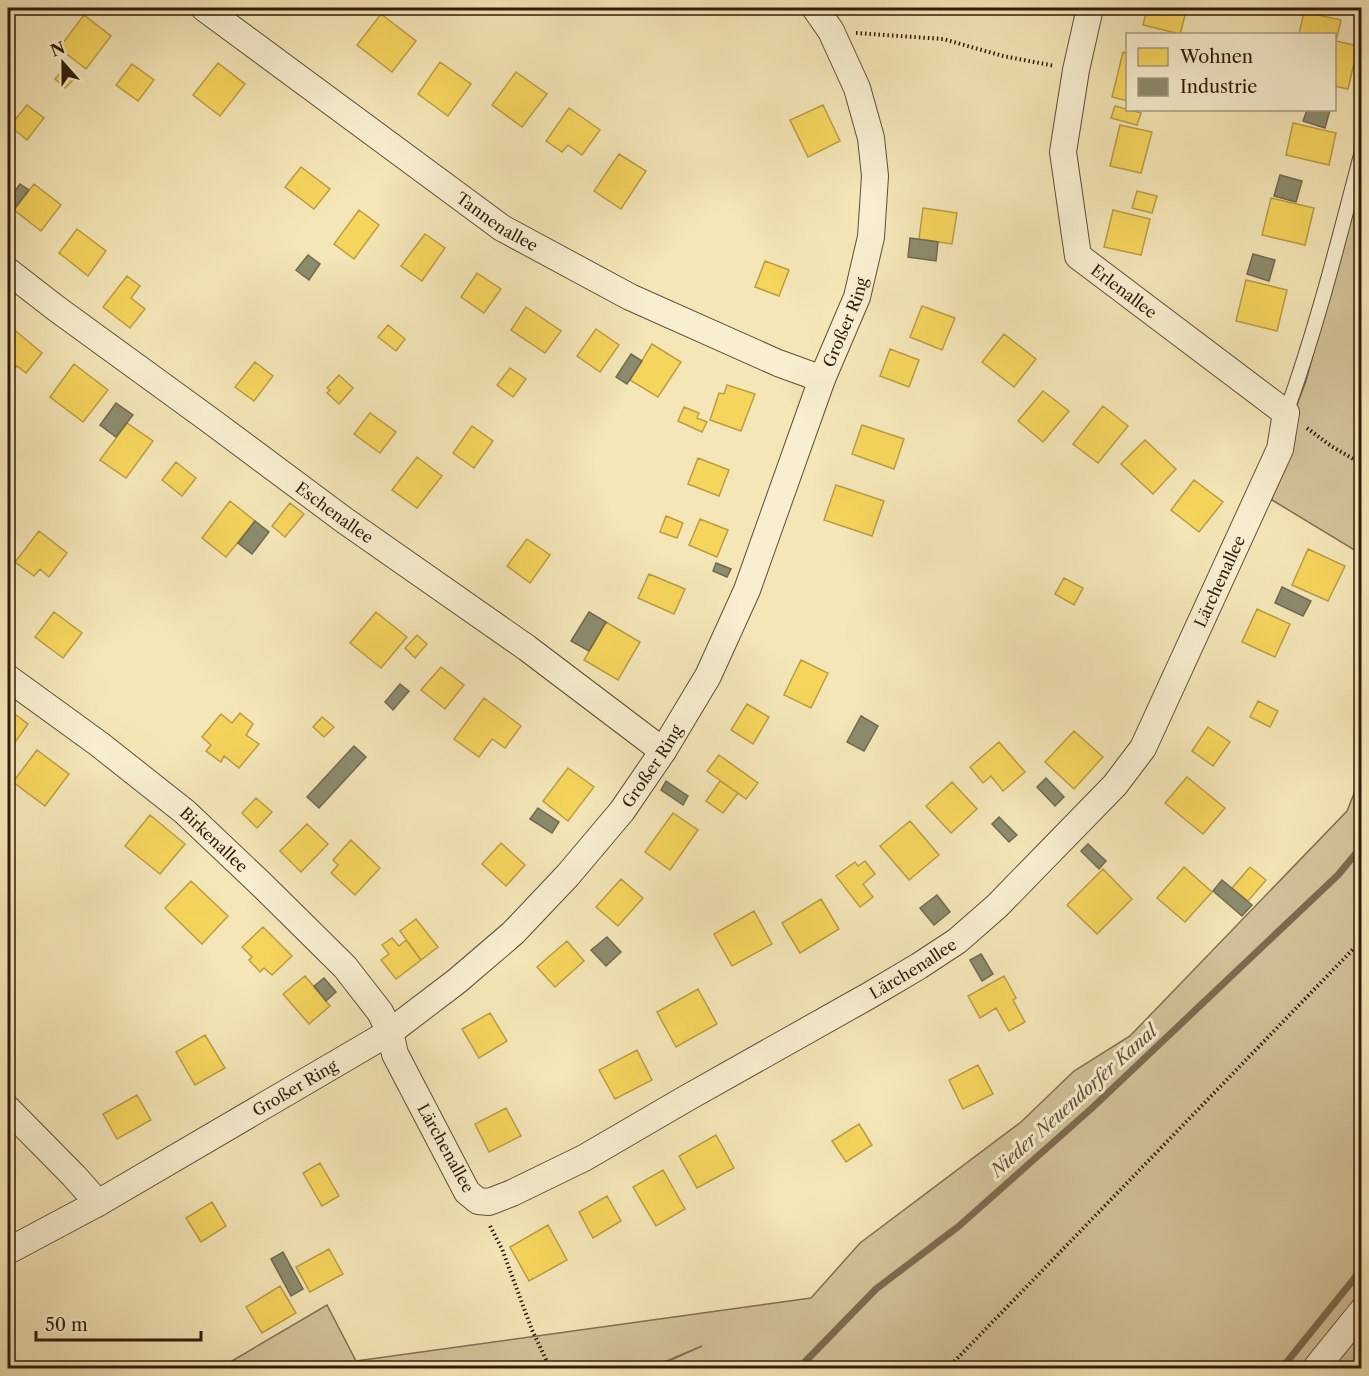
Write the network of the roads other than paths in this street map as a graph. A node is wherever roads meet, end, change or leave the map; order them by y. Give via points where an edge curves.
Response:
1 (204, 8) edge
2 (815, 8) edge
3 (1090, 8) edge
4 (1362, 151) edge
5 (8, 271) edge
6 (822, 379) junction
7 (1286, 413) junction
8 (8, 678) edge
9 (663, 751) junction
10 (390, 1032) junction
11 (8, 1109) edge
12 (98, 1203) junction
13 (8, 1251) edge
14 (1362, 1311) edge
15 (1316, 1368) edge

1 - 6 street, Tannenallee via 502,228 630,297
2 - 6 street, Großer Ring via 831,31 857,88 872,138 875,176 871,237 857,297
3 - 7 street, Erlenallee via 1063,152 1077,256
4 - 7 lane via 1329,278
5 - 9 street, Eschenallee
6 - 9 street, Großer Ring via 747,590 708,676
7 - 10 street, Lärchenallee via 1280,449 1143,747 1115,785 997,906 957,941 920,966 584,1158 489,1202 478,1201 461,1182 395,1054
8 - 10 street, Birkenallee via 185,812 345,967 380,1012
9 - 10 street, Großer Ring via 622,812 513,933
10 - 12 street, Großer Ring
11 - 12 street
12 - 13 street, Großer Ring
14 - 15 street

